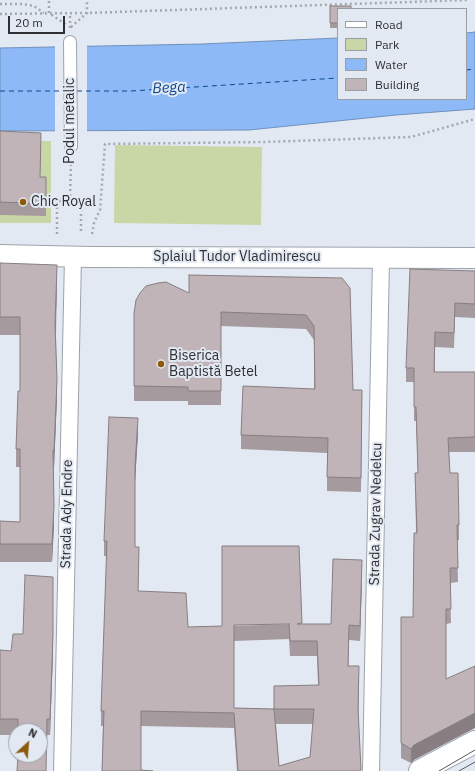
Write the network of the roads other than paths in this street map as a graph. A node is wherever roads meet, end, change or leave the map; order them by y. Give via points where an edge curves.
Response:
1 (70, 42) dead end
2 (70, 146) road end
3 (0, 255) edge
4 (72, 257) junction
5 (381, 258) junction
6 (475, 258) edge
7 (475, 742) edge
8 (62, 771) edge
9 (371, 771) edge
10 (420, 771) edge

1 - 2 street, Podul metalic
3 - 4 street, Splaiul Tudor Vladimirescu
4 - 5 street, Splaiul Tudor Vladimirescu
4 - 8 street, Strada Ady Endre
5 - 6 street, Splaiul Tudor Vladimirescu
5 - 9 street, Strada Zugrav Nedelcu
7 - 10 main road

